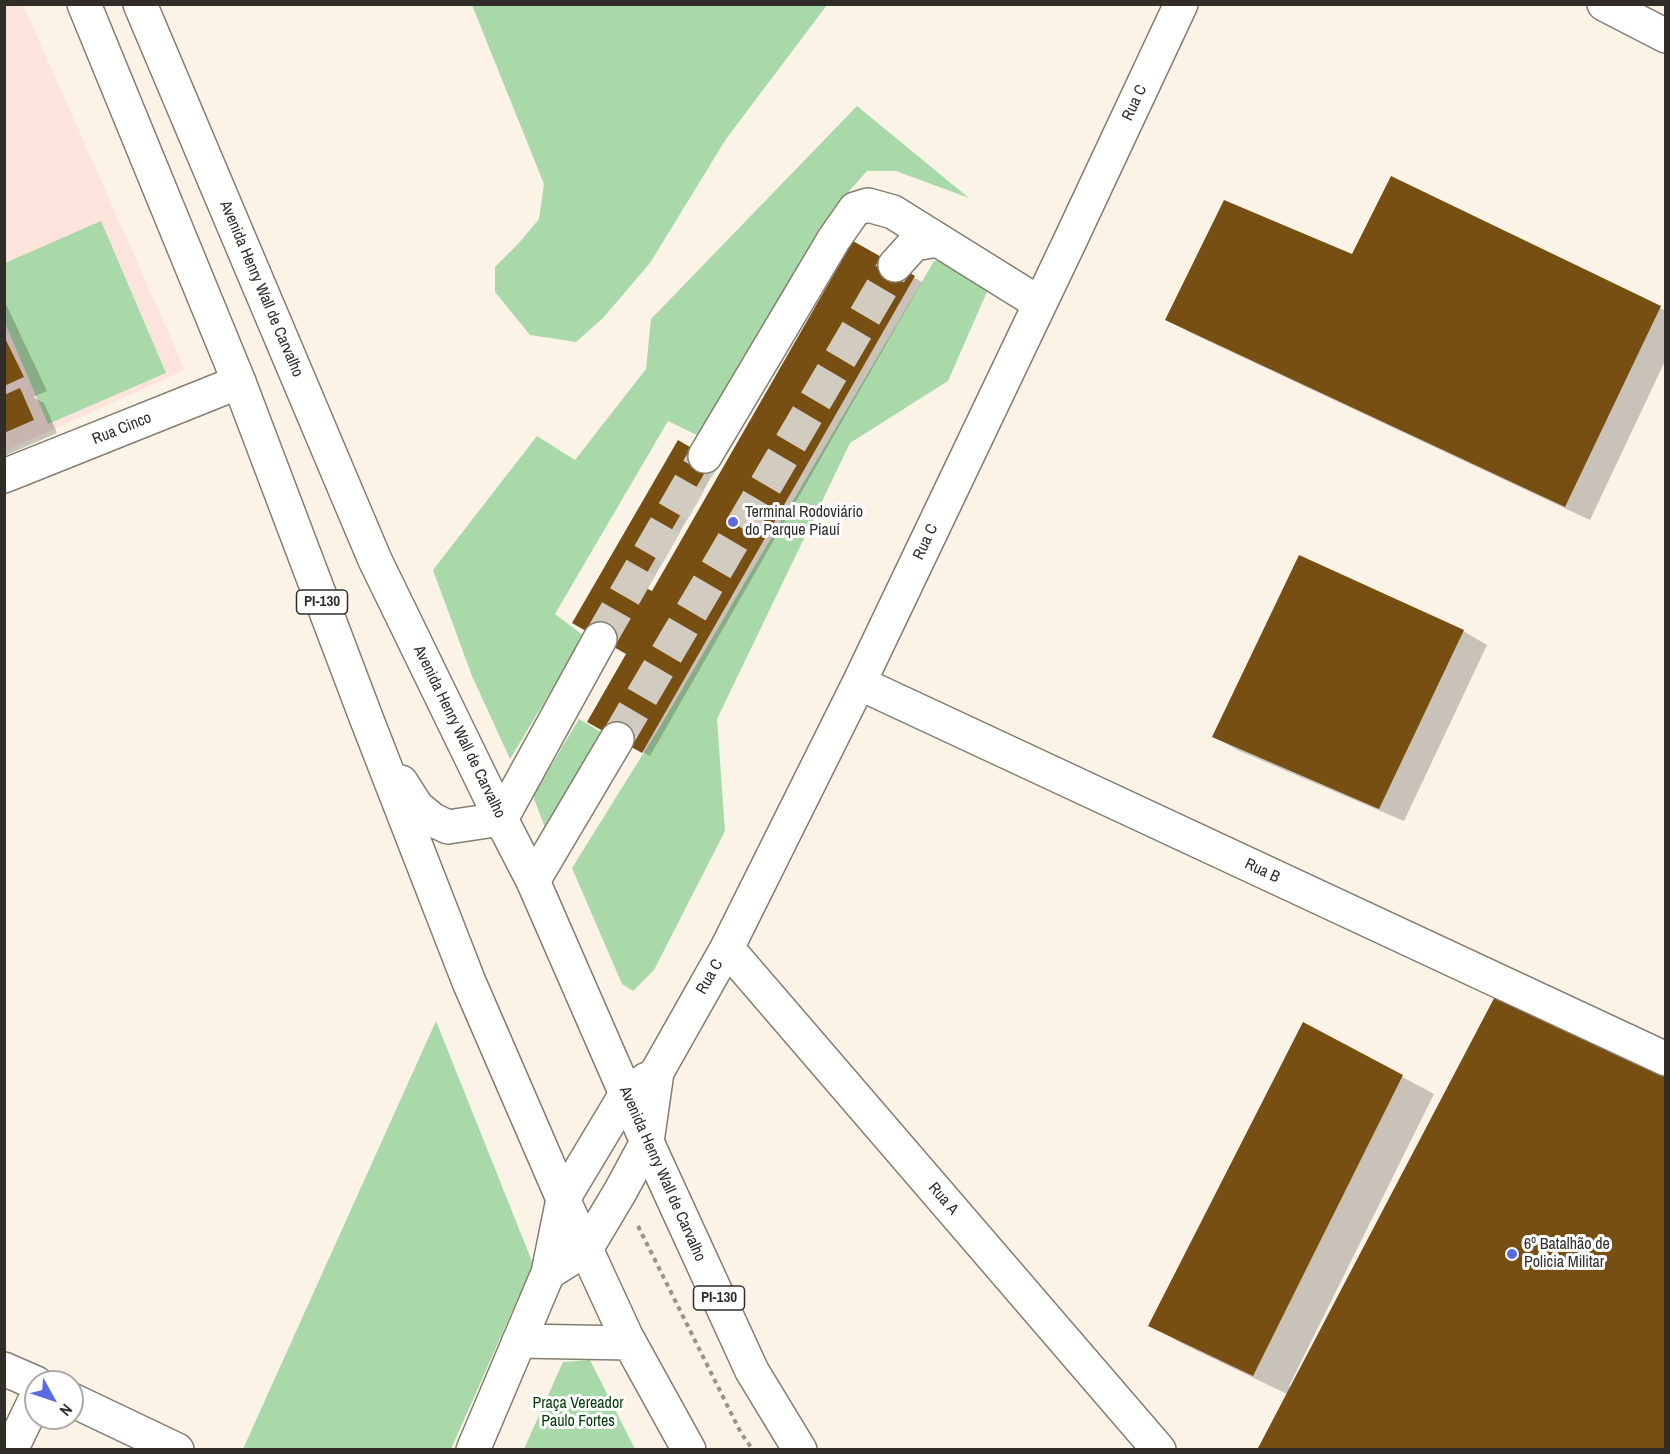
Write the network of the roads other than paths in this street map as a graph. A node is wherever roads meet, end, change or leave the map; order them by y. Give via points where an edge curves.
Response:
1 (84, 4) edge
2 (140, 4) edge
3 (1181, 4) edge
4 (1604, 4) edge
5 (1665, 36) edge
6 (938, 240) junction
7 (895, 265) tunnel mouth
8 (1039, 303) junction
9 (239, 382) junction
10 (705, 456) tunnel mouth
11 (4, 476) edge
12 (600, 639) tunnel mouth
13 (859, 683) junction
14 (367, 720) junction
15 (618, 739) tunnel mouth
16 (501, 819) junction
17 (533, 881) junction
18 (727, 948) junction
19 (1665, 1059) edge
20 (657, 1072) junction
21 (626, 1094) junction
22 (647, 1142) junction
23 (563, 1199) junction
24 (586, 1250) junction
25 (548, 1273) junction
26 (519, 1341) junction
27 (630, 1343) junction
28 (4, 1369) edge
29 (24, 1378) edge
30 (84, 1406) edge
31 (24, 1422) edge
32 (11, 1449) edge
33 (177, 1449) edge
34 (473, 1449) edge
35 (689, 1449) edge
36 (800, 1449) edge
37 (1159, 1449) edge

1 - 9 street, PI-130
2 - 16 street, Avenida Henry Wall de Carvalho / PI-130 via 375,560
3 - 8 street, Rua C
4 - 5 street
6 - 7 street via 914,244
6 - 8 street
6 - 10 street via 893,212 868,205 855,209
8 - 13 street, Rua C
9 - 11 street, Rua Cinco
9 - 14 street, PI-130
12 - 16 street
13 - 18 street, Rua C
13 - 19 street, Rua B
14 - 16 street via 404,789 433,820 448,827
14 - 23 street, PI-130 via 469,982
15 - 17 street
16 - 17 street, Avenida Henry Wall de Carvalho / PI-130
17 - 21 street, Avenida Henry Wall de Carvalho / PI-130
18 - 20 street, Rua C
18 - 37 street, Rua A
20 - 21 street, Rua C
20 - 22 street, Rua C
21 - 22 street, Avenida Henry Wall de Carvalho / PI-130
21 - 23 street
22 - 24 street
22 - 36 street, Avenida Henry Wall de Carvalho / PI-130 via 752,1371
23 - 24 street, PI-130
23 - 25 street
24 - 25 street
24 - 27 street, PI-130
25 - 26 street
26 - 27 street
26 - 34 street
27 - 35 street, PI-130
28 - 29 street
30 - 33 street
31 - 32 street

